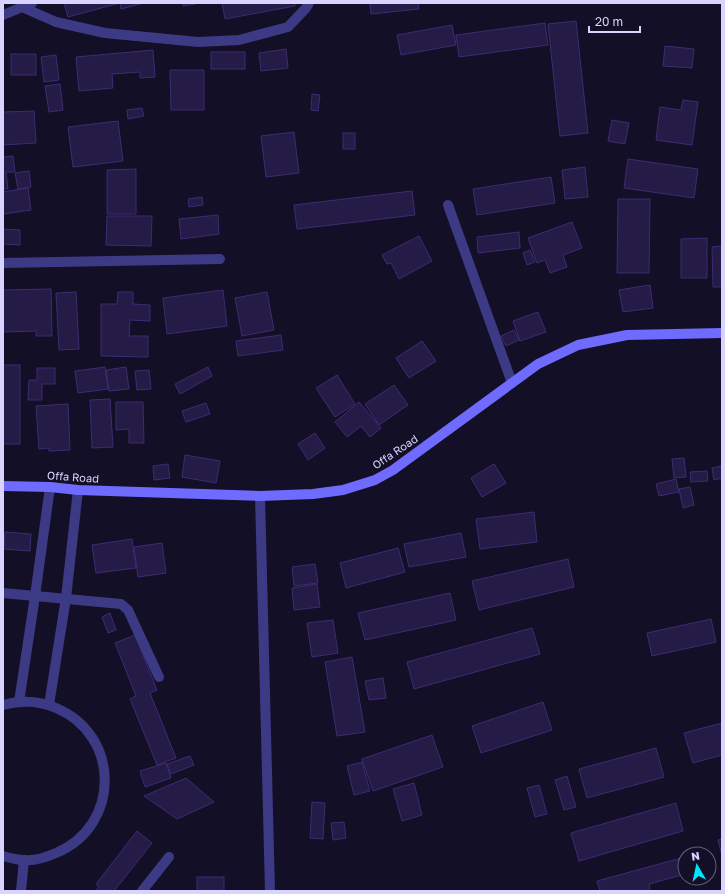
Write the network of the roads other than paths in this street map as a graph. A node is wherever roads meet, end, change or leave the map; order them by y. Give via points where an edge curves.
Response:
1 (309, 3) edge
2 (27, 5) edge
3 (3, 15) edge
4 (448, 205) dead end
5 (220, 259) dead end
6 (3, 263) edge
7 (722, 333) edge
8 (512, 383) junction
9 (3, 486) edge
10 (50, 488) junction
11 (78, 490) junction
12 (260, 496) junction
13 (3, 593) edge
14 (35, 596) junction
15 (66, 598) junction
16 (159, 677) dead end
17 (19, 702) junction
18 (3, 705) edge
19 (49, 705) junction
20 (3, 856) edge
21 (169, 857) dead end
22 (24, 860) junction
23 (21, 891) edge
24 (142, 891) edge
25 (270, 891) edge

1 - 2 street via 288,26 239,40 198,42 105,33 56,22
2 - 3 street
4 - 8 street
5 - 6 street
7 - 8 street, Offa Road via 627,335 578,345 538,364
8 - 12 street, Offa Road via 393,470 375,480 343,490
9 - 10 street, Offa Road
10 - 11 street, Offa Road
10 - 14 street
11 - 12 street, Offa Road
11 - 15 street
12 - 25 street
13 - 14 street
14 - 15 street
14 - 17 street
15 - 16 street via 121,604 128,610
15 - 19 street
17 - 18 street
17 - 19 street
19 - 22 street via 64,711 76,720 96,743 105,772 105,788 96,817 77,841 50,856
20 - 22 street
21 - 24 street
22 - 23 street

